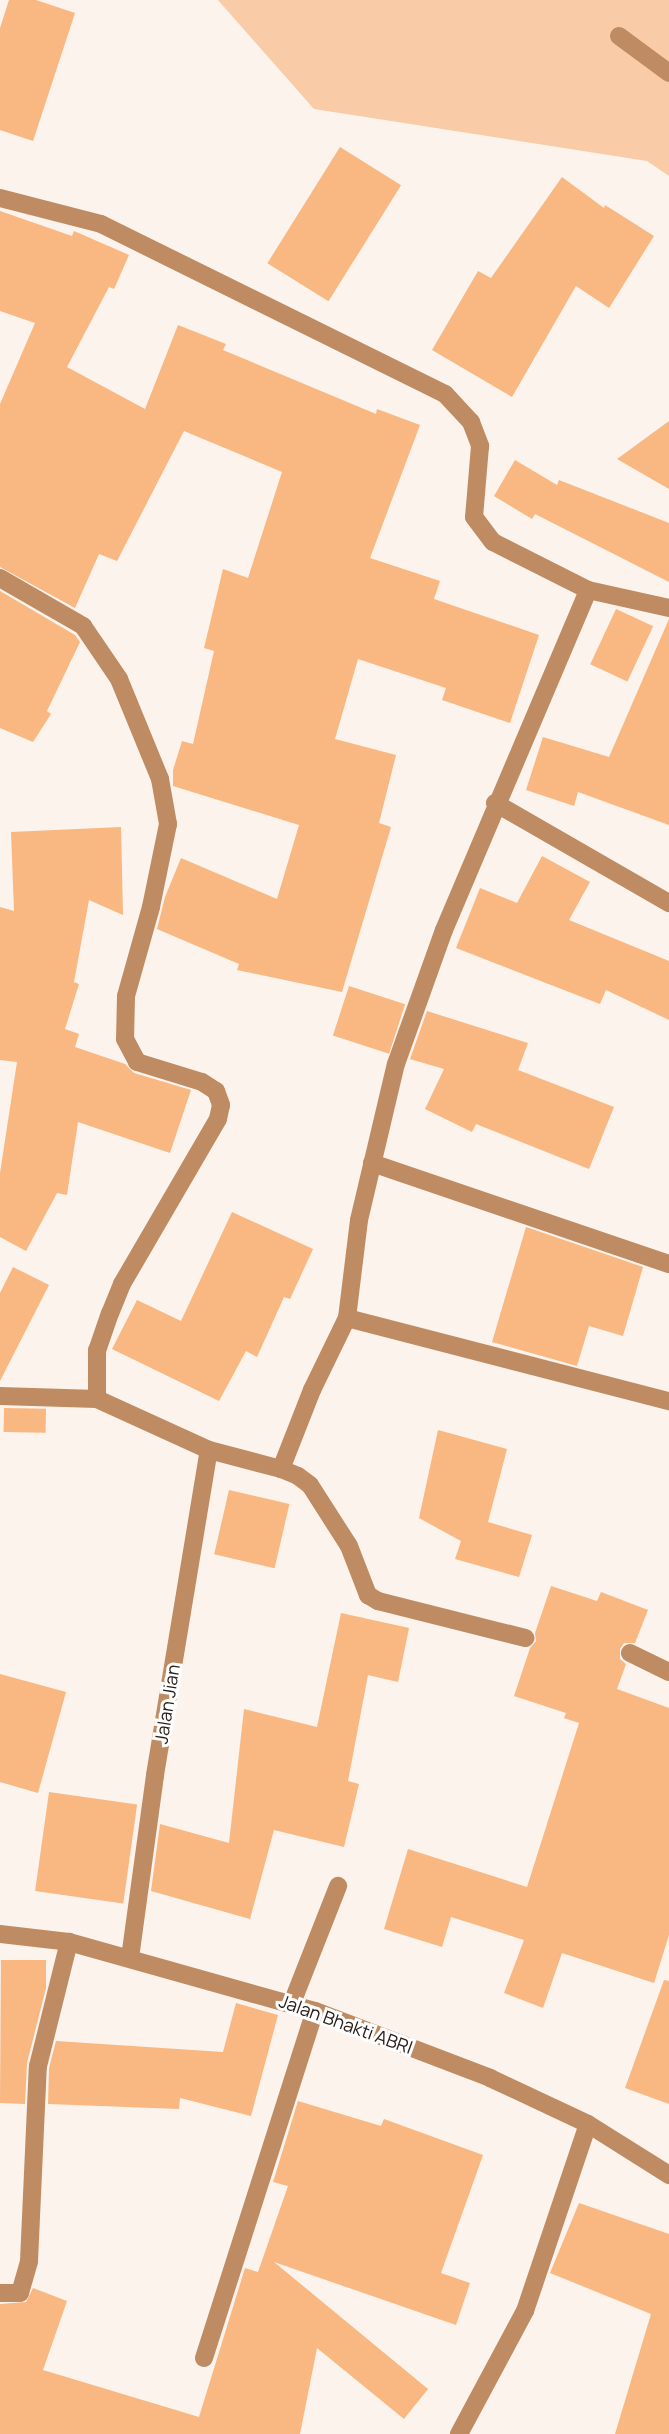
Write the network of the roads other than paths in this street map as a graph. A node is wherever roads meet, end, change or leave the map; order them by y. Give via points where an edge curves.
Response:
1 (619, 36) dead end
2 (669, 73) edge
3 (0, 198) edge
4 (0, 578) edge
5 (588, 590) junction
6 (669, 608) edge
7 (495, 803) junction
8 (669, 903) edge
9 (372, 1163) junction
10 (669, 1264) edge
11 (347, 1318) junction
12 (0, 1396) edge
13 (96, 1399) junction
14 (669, 1401) edge
15 (209, 1450) junction
16 (281, 1469) junction
17 (526, 1637) dead end
18 (629, 1653) dead end
19 (669, 1672) edge
20 (338, 1886) dead end
21 (0, 1934) edge
22 (69, 1942) junction
23 (130, 1958) junction
24 (292, 2003) junction
25 (315, 2011) junction
26 (588, 2124) junction
27 (669, 2175) edge
28 (0, 2293) edge
29 (204, 2358) dead end
30 (458, 2434) edge

1 - 2 street
3 - 5 street via 101,224 445,394 471,422 480,446 474,517 493,542
4 - 13 street via 83,626 119,679 160,779 168,824 126,996 125,1039 137,1062 202,1082 216,1091 221,1105 218,1119 122,1284 97,1350
5 - 6 street
5 - 7 street
7 - 8 street
7 - 9 street via 396,1064
9 - 10 street
9 - 11 street via 359,1220
11 - 14 street
11 - 16 street
12 - 13 street
13 - 15 street
15 - 16 street
15 - 23 street, Jalan Jian
16 - 17 street via 310,1485 349,1546 368,1595
18 - 19 street
20 - 24 street
21 - 22 street, Jalan Bhakti ABRI
22 - 23 street, Jalan Bhakti ABRI
22 - 28 street via 38,2066 29,2261 20,2293
23 - 24 street, Jalan Bhakti ABRI
24 - 25 street, Jalan Bhakti ABRI
25 - 26 street, Jalan Bhakti ABRI via 489,2078
25 - 29 street
26 - 27 street, Jalan Bhakti ABRI
26 - 30 street via 525,2311

